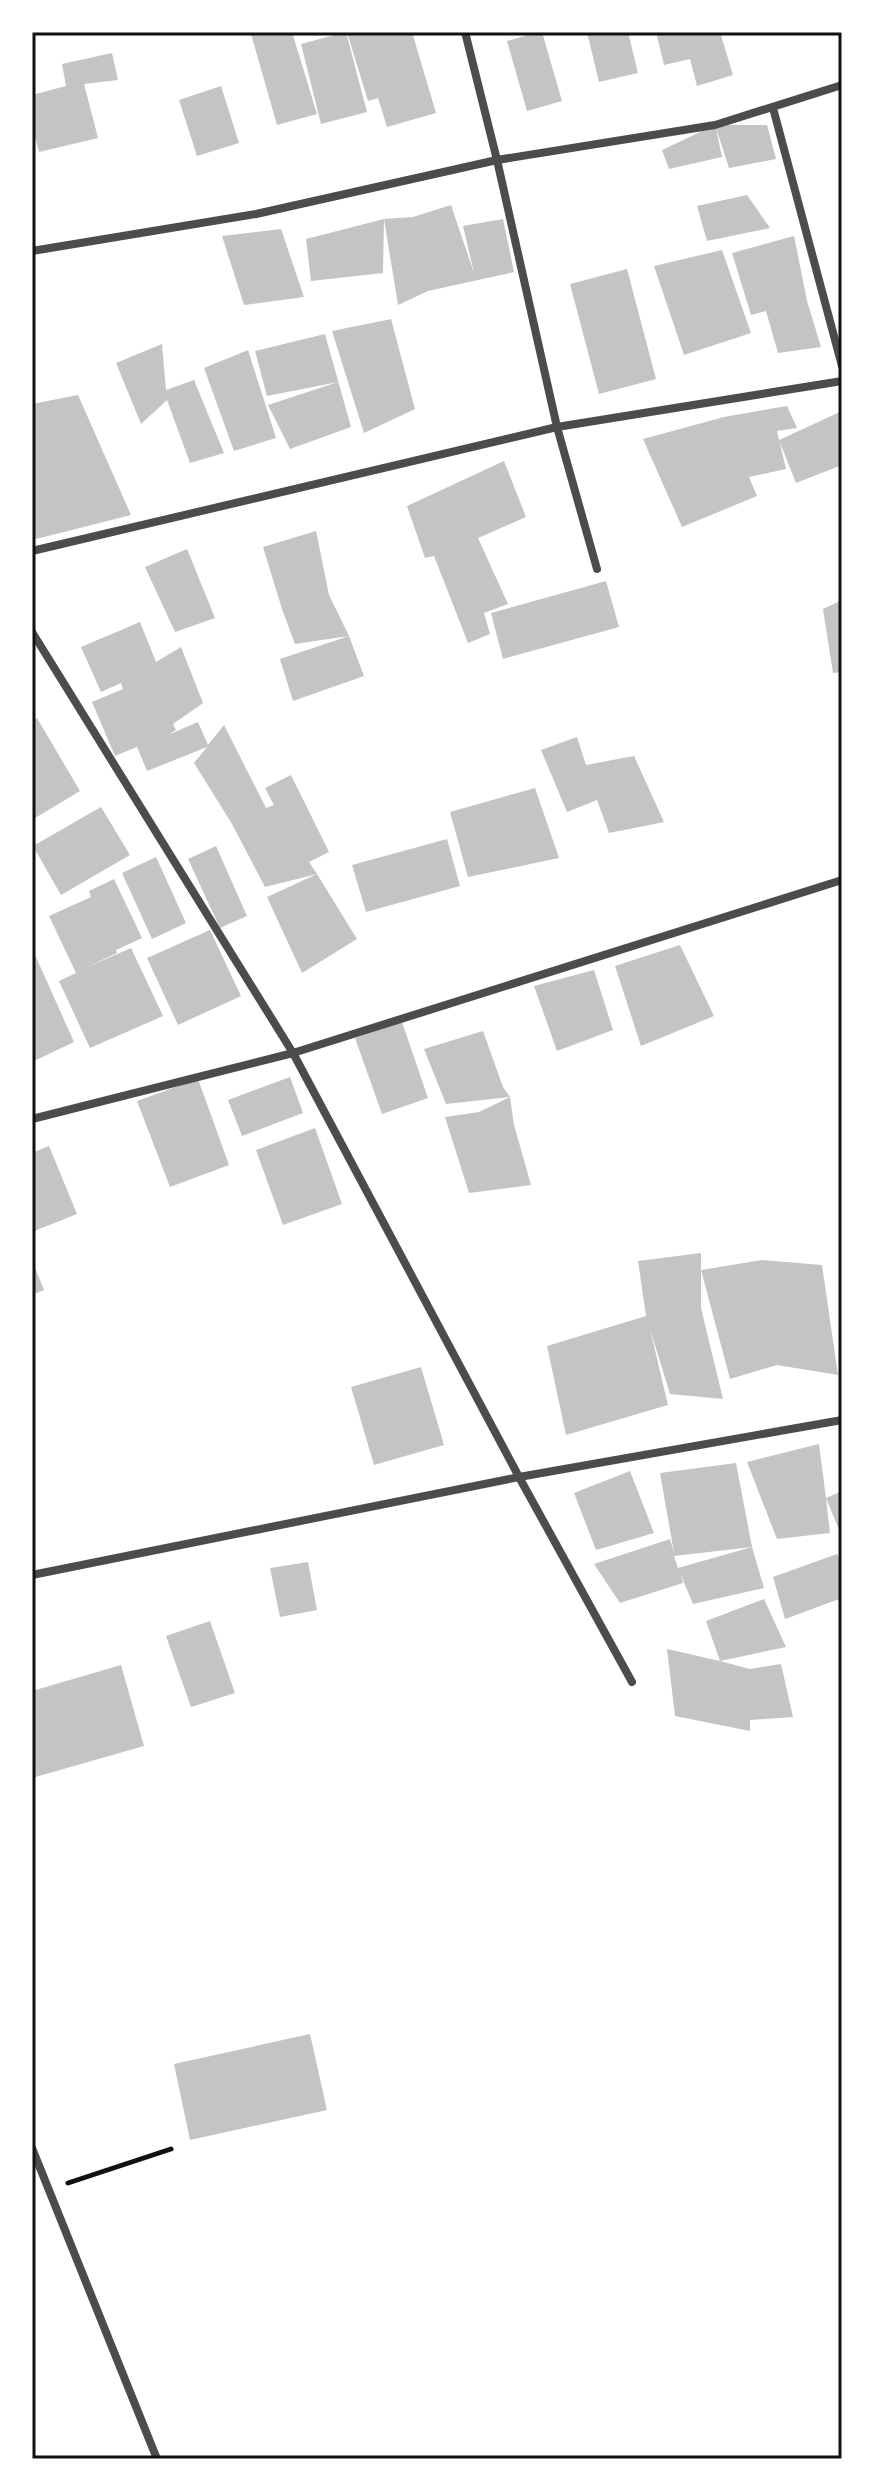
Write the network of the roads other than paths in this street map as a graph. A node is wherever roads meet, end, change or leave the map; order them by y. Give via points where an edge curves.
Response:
1 (465, 32) edge
2 (842, 85) edge
3 (773, 108) junction
4 (497, 160) junction
5 (32, 251) edge
6 (842, 366) edge
7 (842, 381) edge
8 (557, 427) junction
9 (32, 551) edge
10 (597, 569) dead end
11 (32, 632) edge
12 (842, 880) edge
13 (293, 1053) junction
14 (32, 1119) edge
15 (842, 1420) edge
16 (519, 1477) junction
17 (32, 1575) edge
18 (632, 1682) dead end
19 (32, 2148) edge
20 (157, 2459) edge

1 - 4 street
2 - 3 street
3 - 4 street via 715,125
3 - 6 street
4 - 5 street via 256,214
4 - 8 street
7 - 8 street
8 - 9 street
8 - 10 street
11 - 13 street
12 - 13 street
13 - 14 street
13 - 16 street
15 - 16 street
16 - 17 street
16 - 18 street
19 - 20 street

